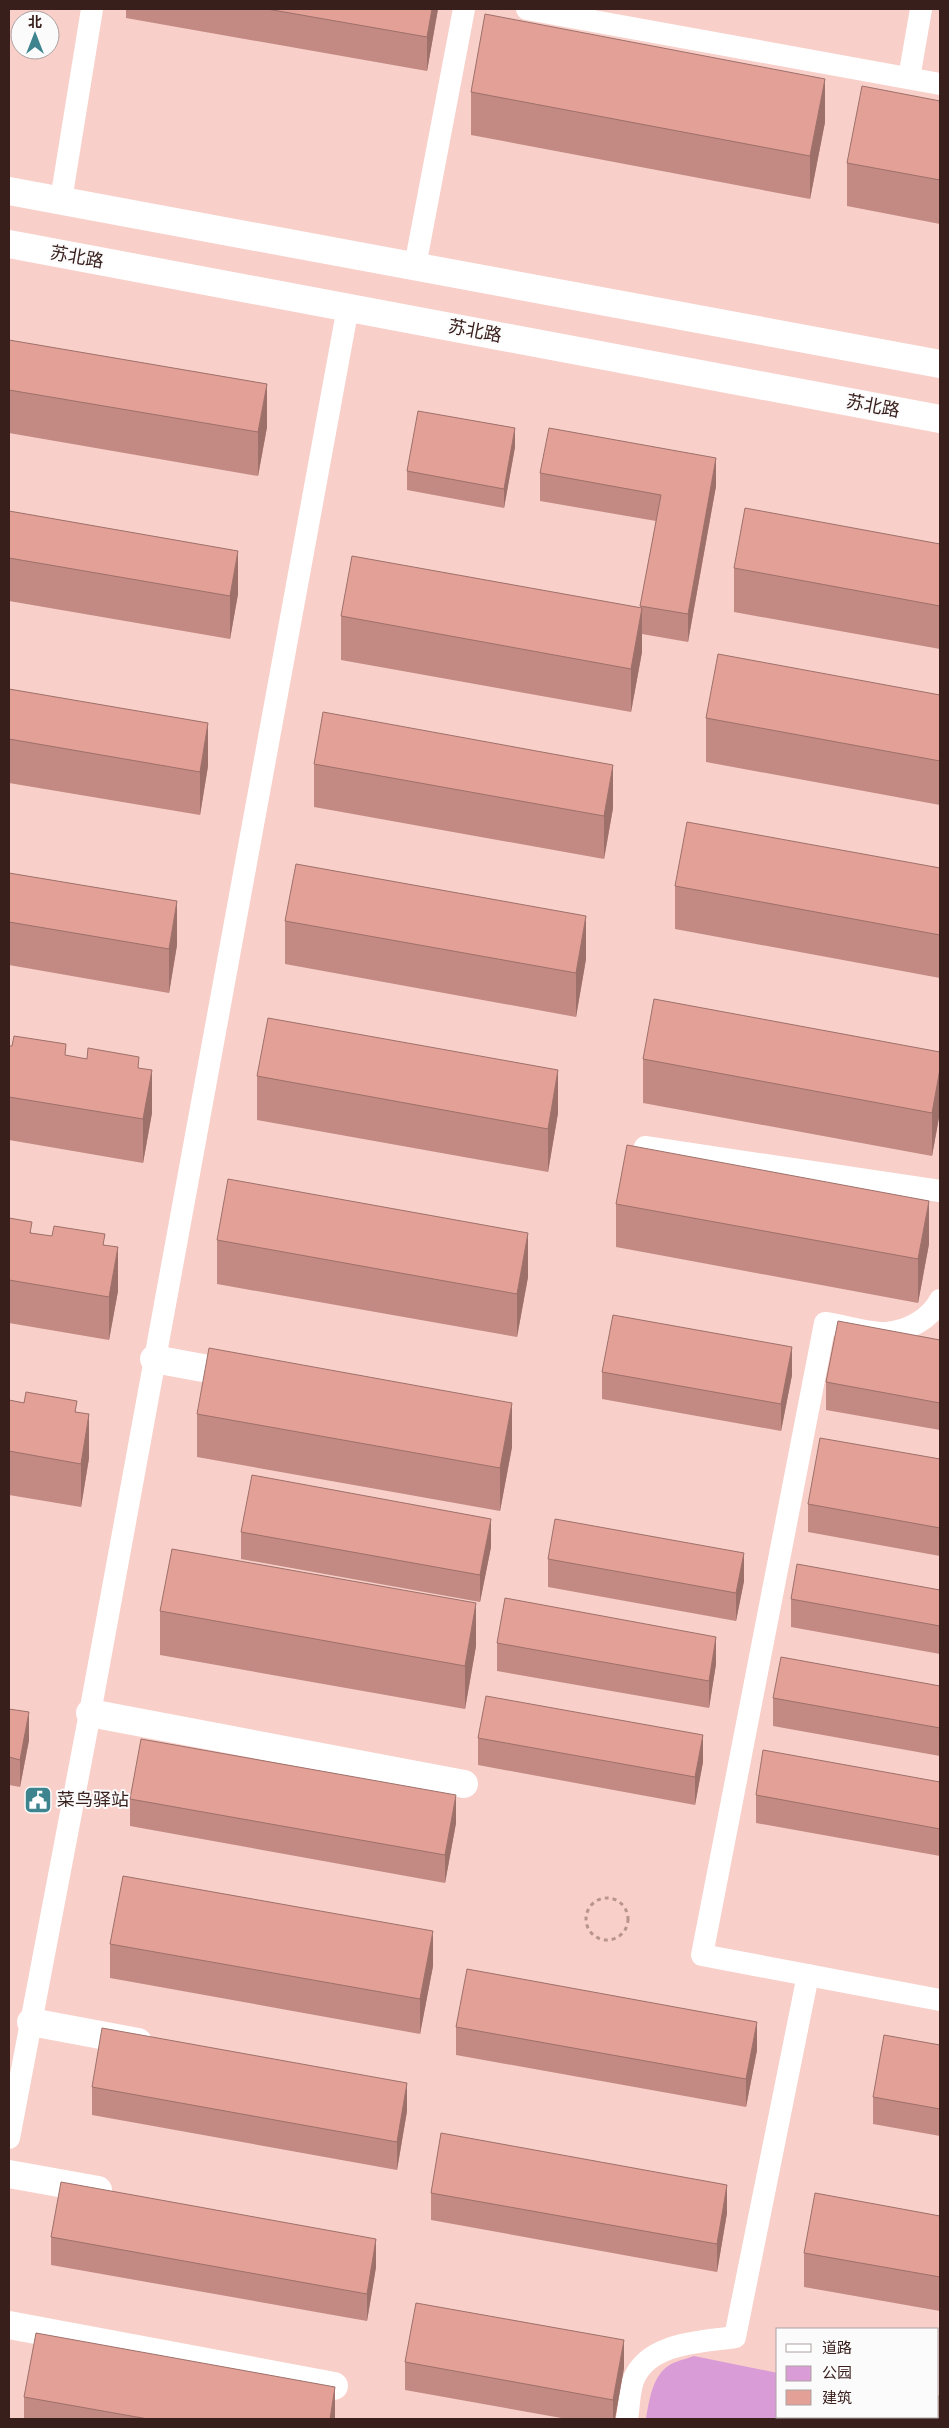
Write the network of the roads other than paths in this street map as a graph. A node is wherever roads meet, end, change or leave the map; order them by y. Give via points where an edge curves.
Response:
1 (92, 9) edge
2 (464, 9) edge
3 (527, 9) edge
4 (921, 9) edge
5 (909, 78) junction
6 (940, 84) edge
7 (9, 191) edge
8 (60, 200) junction
9 (9, 244) edge
10 (415, 266) junction
11 (348, 307) junction
12 (940, 364) edge
13 (940, 419) edge
14 (645, 1147) edge
15 (940, 1191) edge
16 (940, 1300) edge
17 (154, 1358) junction
18 (270, 1380) edge
19 (90, 1713) junction
20 (464, 1784) dead end
21 (808, 1975) junction
22 (940, 2000) edge
23 (31, 2022) junction
24 (166, 2047) edge
25 (9, 2138) edge
26 (9, 2174) edge
27 (126, 2196) edge
28 (9, 2325) edge
29 (334, 2386) edge
30 (627, 2419) edge

1 - 8 lane
2 - 10 lane
3 - 5 lane
4 - 5 lane
5 - 6 lane
7 - 8 main road
8 - 10 main road
9 - 11 main road, 苏北路
10 - 12 main road
11 - 13 main road, 苏北路
11 - 17 lane
14 - 15 lane
16 - 21 lane via 935,1310 916,1325 886,1333 825,1323 702,1956
17 - 18 main road
17 - 19 lane
19 - 20 main road
19 - 23 lane
21 - 22 lane
21 - 30 lane via 735,2338 679,2344 650,2357 634,2380
23 - 24 main road
23 - 25 lane
26 - 27 main road
28 - 29 main road

